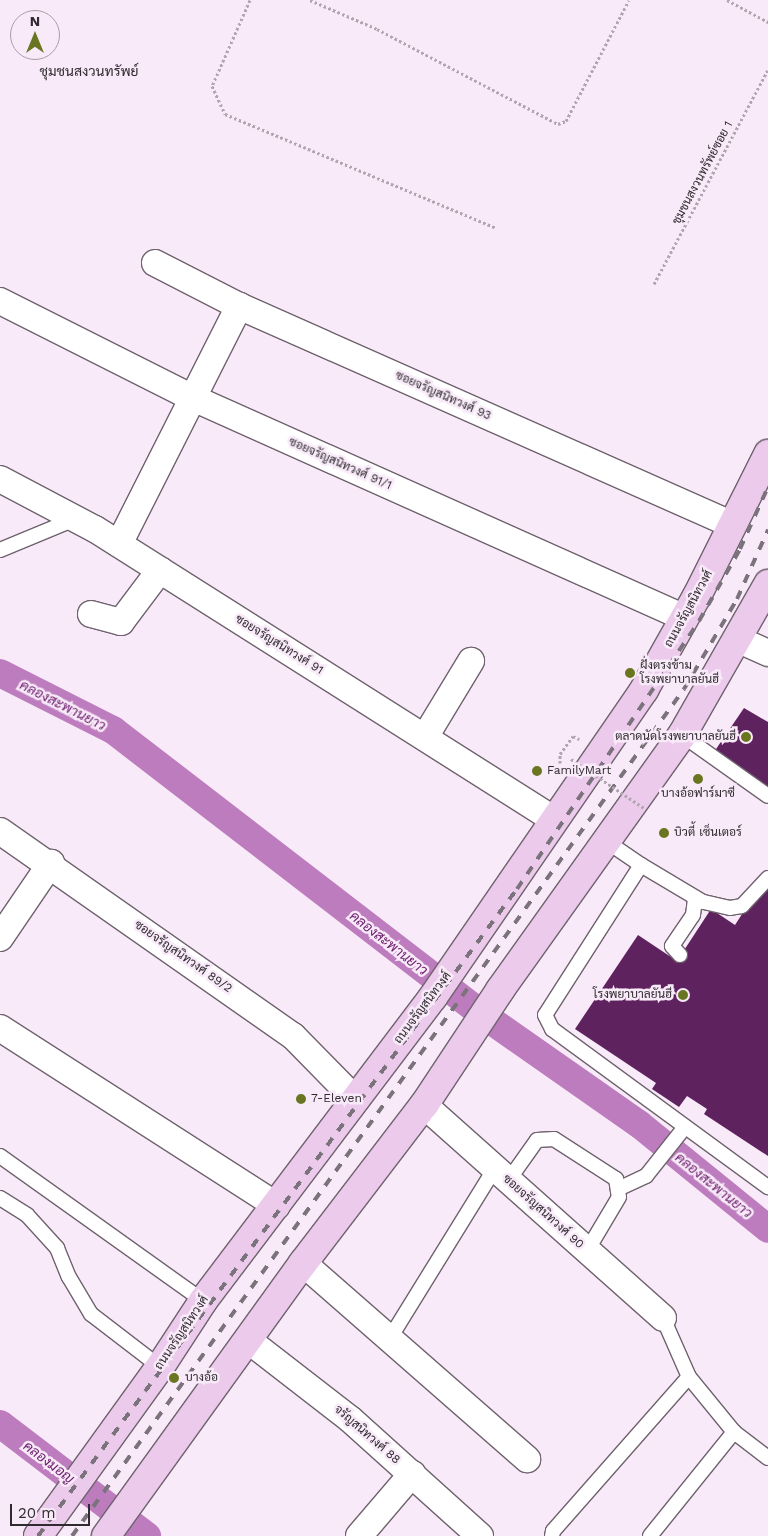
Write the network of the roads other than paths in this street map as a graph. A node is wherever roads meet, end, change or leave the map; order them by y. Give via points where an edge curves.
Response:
1 (155, 263) dead end
2 (0, 300) edge
3 (239, 306) junction
4 (193, 398) junction
5 (768, 454) edge
6 (0, 479) edge
7 (76, 519) junction
8 (733, 525) junction
9 (119, 544) junction
10 (0, 550) edge
11 (160, 570) junction
12 (768, 584) edge
13 (91, 614) dead end
14 (685, 618) junction
15 (739, 640) junction
16 (768, 653) edge
17 (472, 661) dead end
18 (682, 735) junction
19 (425, 737) junction
20 (768, 796) edge
21 (554, 819) junction
22 (0, 831) edge
23 (606, 841) junction
24 (51, 864) junction
25 (641, 865) junction
26 (768, 878) edge
27 (695, 898) junction
28 (0, 938) edge
29 (680, 955) dead end
30 (0, 1028) edge
31 (354, 1098) junction
32 (424, 1105) junction
33 (681, 1133) junction
34 (0, 1156) edge
35 (502, 1175) junction
36 (768, 1187) edge
37 (618, 1189) junction
38 (0, 1198) edge
39 (277, 1206) junction
40 (587, 1251) junction
41 (303, 1263) junction
42 (203, 1301) junction
43 (663, 1318) joint
44 (390, 1338) junction
45 (248, 1340) junction
46 (160, 1367) junction
47 (689, 1377) junction
48 (734, 1432) junction
49 (768, 1458) edge
50 (528, 1459) dead end
51 (412, 1474) junction
52 (38, 1536) edge
53 (106, 1536) edge
54 (359, 1536) edge
55 (480, 1536) edge
56 (552, 1536) edge
57 (650, 1536) edge

1 - 3 street, ซอยจรัญสนิทวงศ์ 93
2 - 4 street, ซอยจรัญสนิทวงศ์ 91/1
3 - 4 street
3 - 8 street, ซอยจรัญสนิทวงศ์ 93
4 - 9 street
4 - 14 street, ซอยจรัญสนิทวงศ์ 91/1
5 - 8 main road, ถนนจรัญสนิทวงศ์
6 - 7 street, ซอยจรัญสนิทวงศ์ 91
7 - 9 street, ซอยจรัญสนิทวงศ์ 91
7 - 10 lane
8 - 14 main road, ถนนจรัญสนิทวงศ์
9 - 11 street, ซอยจรัญสนิทวงศ์ 91
11 - 13 street via 121,622
11 - 19 street, ซอยจรัญสนิทวงศ์ 91
12 - 15 main road
14 - 21 main road, ถนนจรัญสนิทวงศ์ via 644,690
15 - 16 street
15 - 18 main road
17 - 19 street
18 - 20 lane
18 - 23 main road
19 - 21 street, ซอยจรัญสนิทวงศ์ 91
21 - 31 main road, ถนนจรัญสนิทวงศ์ via 433,997
22 - 24 street, ซอยจรัญสนิทวงศ์ 89/2
23 - 25 lane
23 - 32 main road via 476,1024
24 - 28 street
24 - 31 street, ซอยจรัญสนิทวงศ์ 89/2 via 293,1036
25 - 27 lane
25 - 33 lane via 547,1009 545,1019 552,1029
26 - 27 lane via 742,906 719,906
27 - 29 lane via 693,915 672,947
30 - 39 street
31 - 39 main road, ถนนจรัญสนิทวงศ์
32 - 35 street, ซอยจรัญสนิทวงศ์ 90
32 - 41 main road
33 - 36 lane
33 - 37 lane via 646,1176
34 - 42 lane
35 - 37 lane via 537,1140 554,1139 616,1179
35 - 40 street, ซอยจรัญสนิทวงศ์ 90
35 - 44 lane
37 - 40 lane via 619,1197
38 - 46 lane via 27,1215 57,1248 68,1277 91,1314
39 - 42 main road, ถนนจรัญสนิทวงศ์
40 - 43 street, ซอยจรัญสนิทวงศ์ 90
41 - 44 street
41 - 45 main road
42 - 46 main road, ถนนจรัญสนิทวงศ์
43 - 47 lane
44 - 50 street
45 - 51 street, จรัญสนิทวงศ์ 88 via 350,1419
45 - 53 main road
46 - 52 main road, ถนนจรัญสนิทวงศ์
47 - 48 lane
47 - 56 lane via 553,1531
48 - 49 lane
48 - 57 lane
51 - 54 street
51 - 55 street, จรัญสนิทวงศ์ 88

